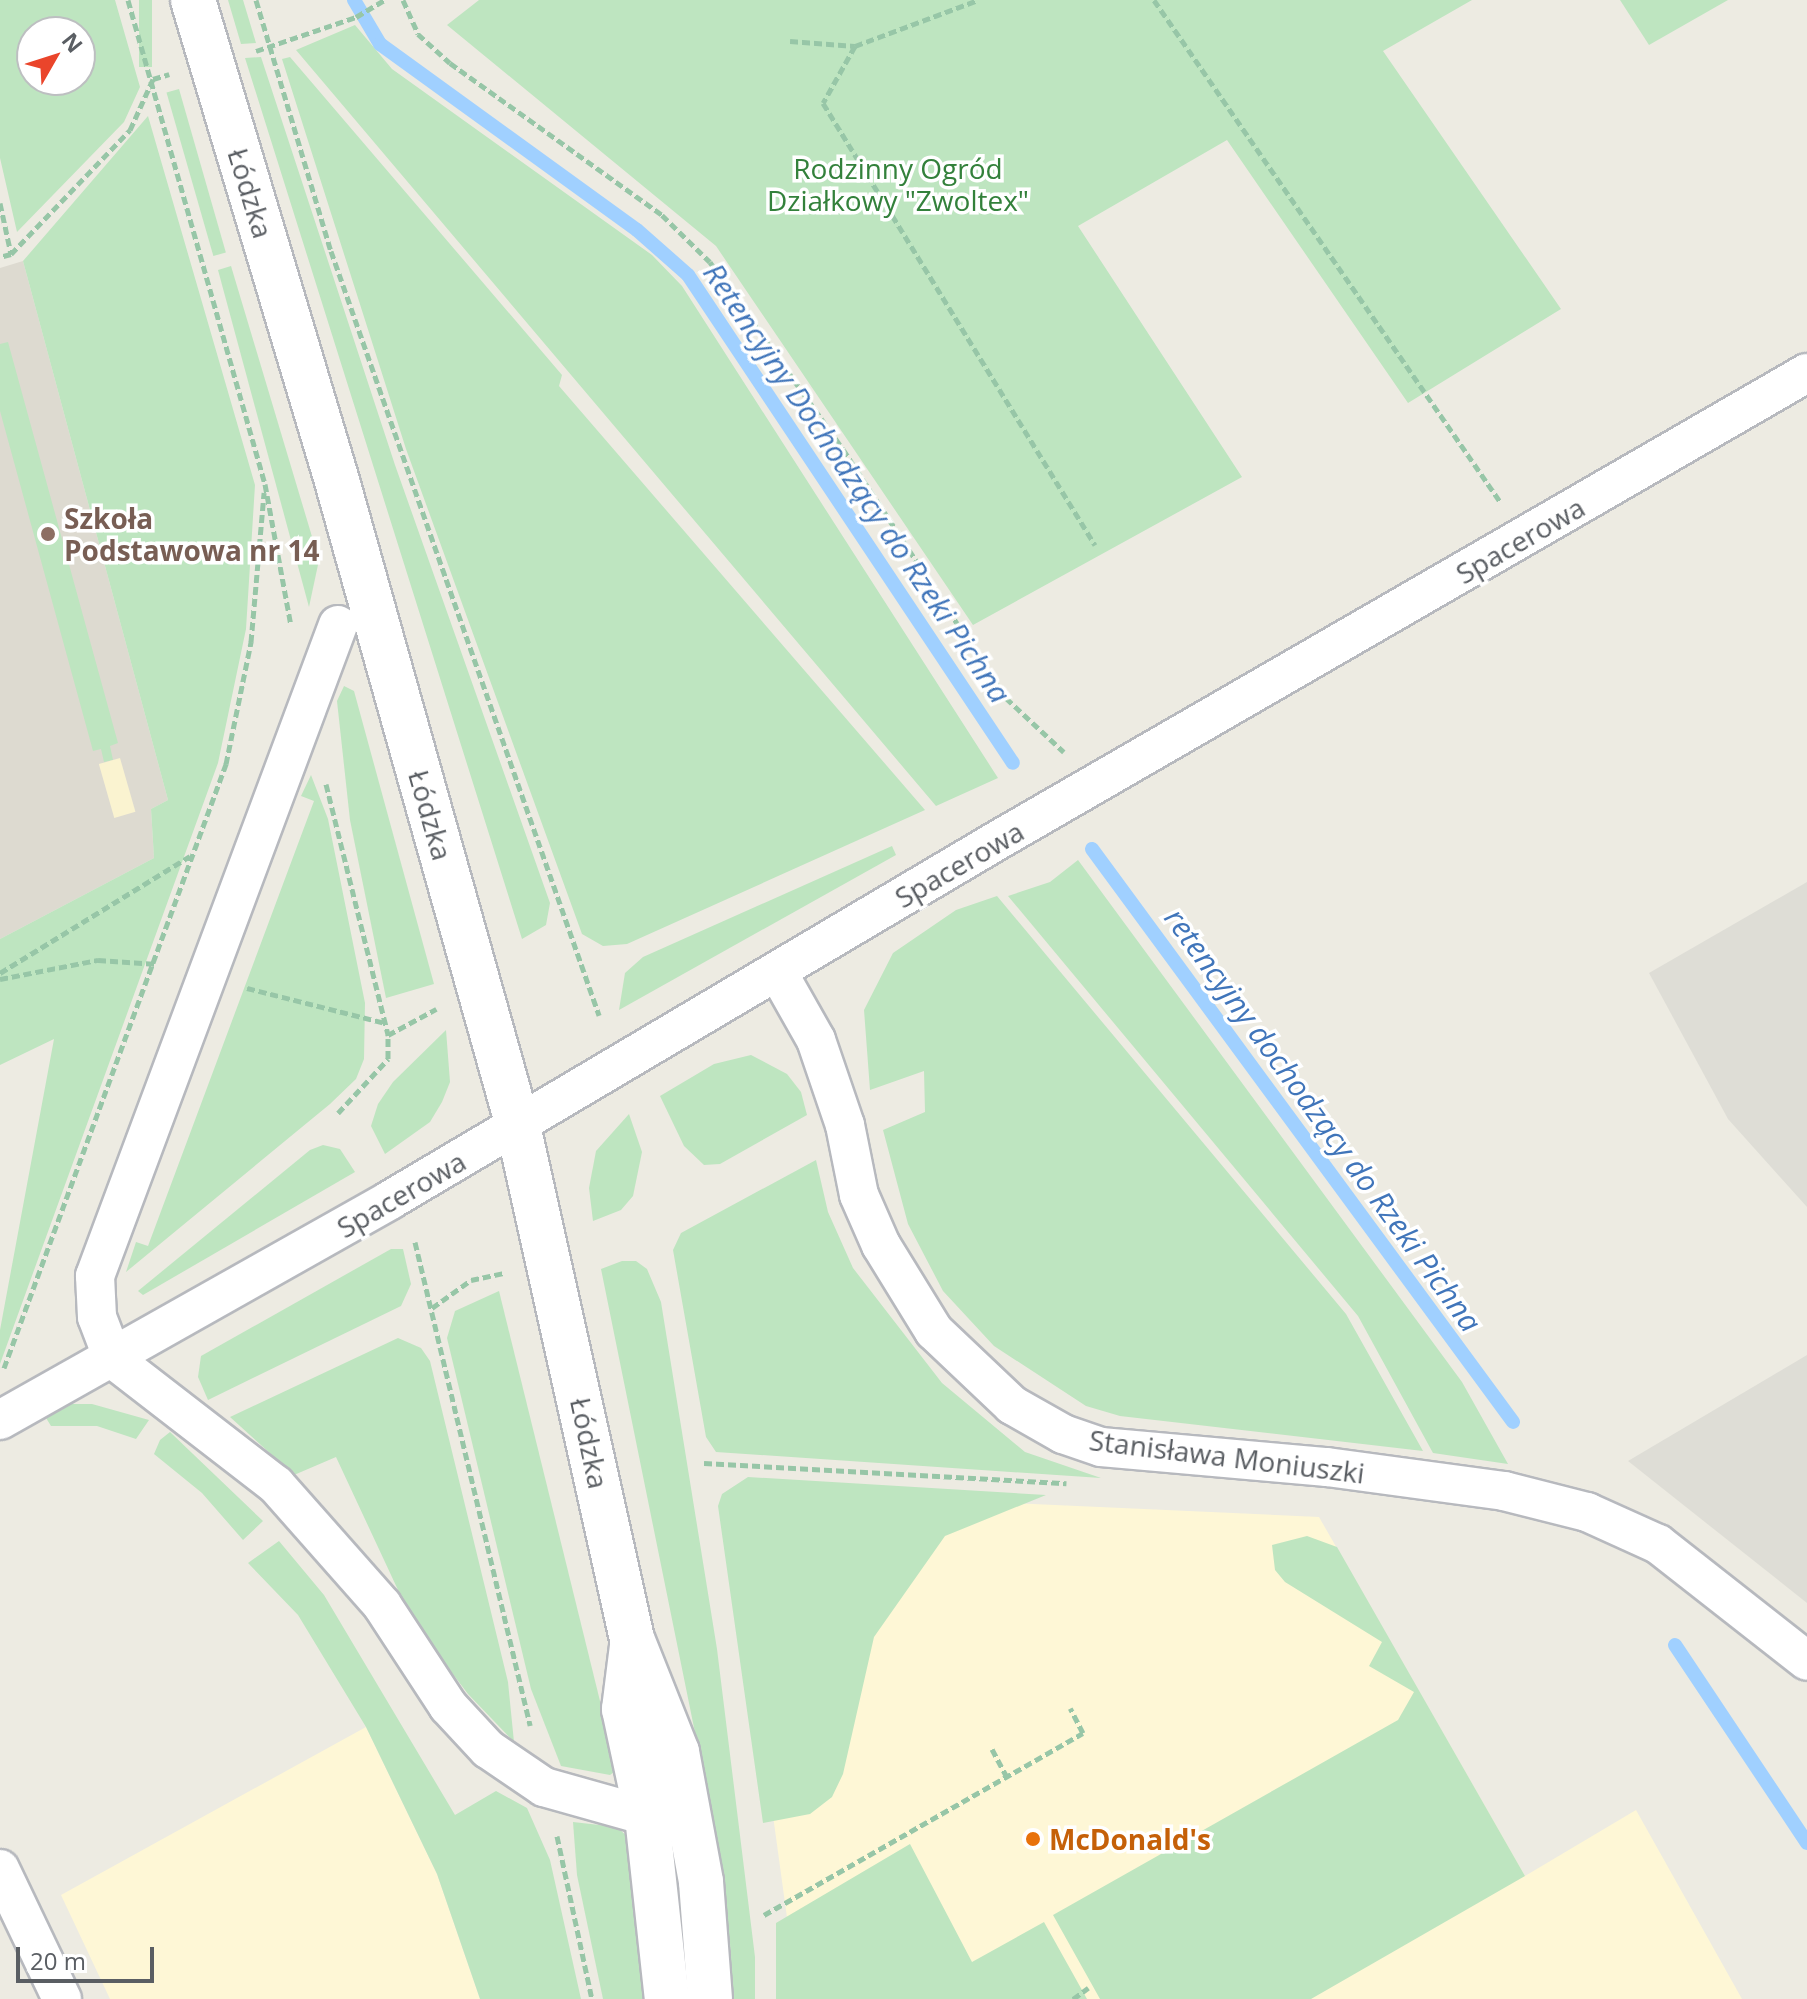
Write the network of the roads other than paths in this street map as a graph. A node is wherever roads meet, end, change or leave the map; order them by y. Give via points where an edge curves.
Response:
1 (193, 0) edge
2 (1807, 373) edge
3 (338, 625) dead end
4 (777, 971) junction
5 (518, 1126) junction
6 (113, 1359) junction
7 (0, 1420) edge
8 (632, 1639) junction
9 (1807, 1661) edge
10 (647, 1816) junction
11 (0, 1869) edge
12 (62, 1999) edge
13 (667, 1999) edge
14 (710, 1999) edge

1 - 5 main road, Łódzka via 337,481
2 - 4 street, Spacerowa
3 - 6 street via 95,1276 97,1317
4 - 5 street, Spacerowa
4 - 9 street, Stanisława Moniuszki via 816,1040 845,1125 859,1195 881,1245 934,1331 1012,1405 1063,1434 1101,1447 1327,1467 1504,1491 1587,1512 1658,1544
5 - 6 street, Spacerowa
5 - 8 main road, Łódzka
6 - 7 street, Spacerowa
6 - 10 street via 276,1485 382,1605 448,1706 488,1749 544,1787
8 - 10 main road, Łódzka via 624,1709
8 - 14 main road, Łódzka via 677,1752 701,1882
10 - 13 main road, Łódzka
11 - 12 street

